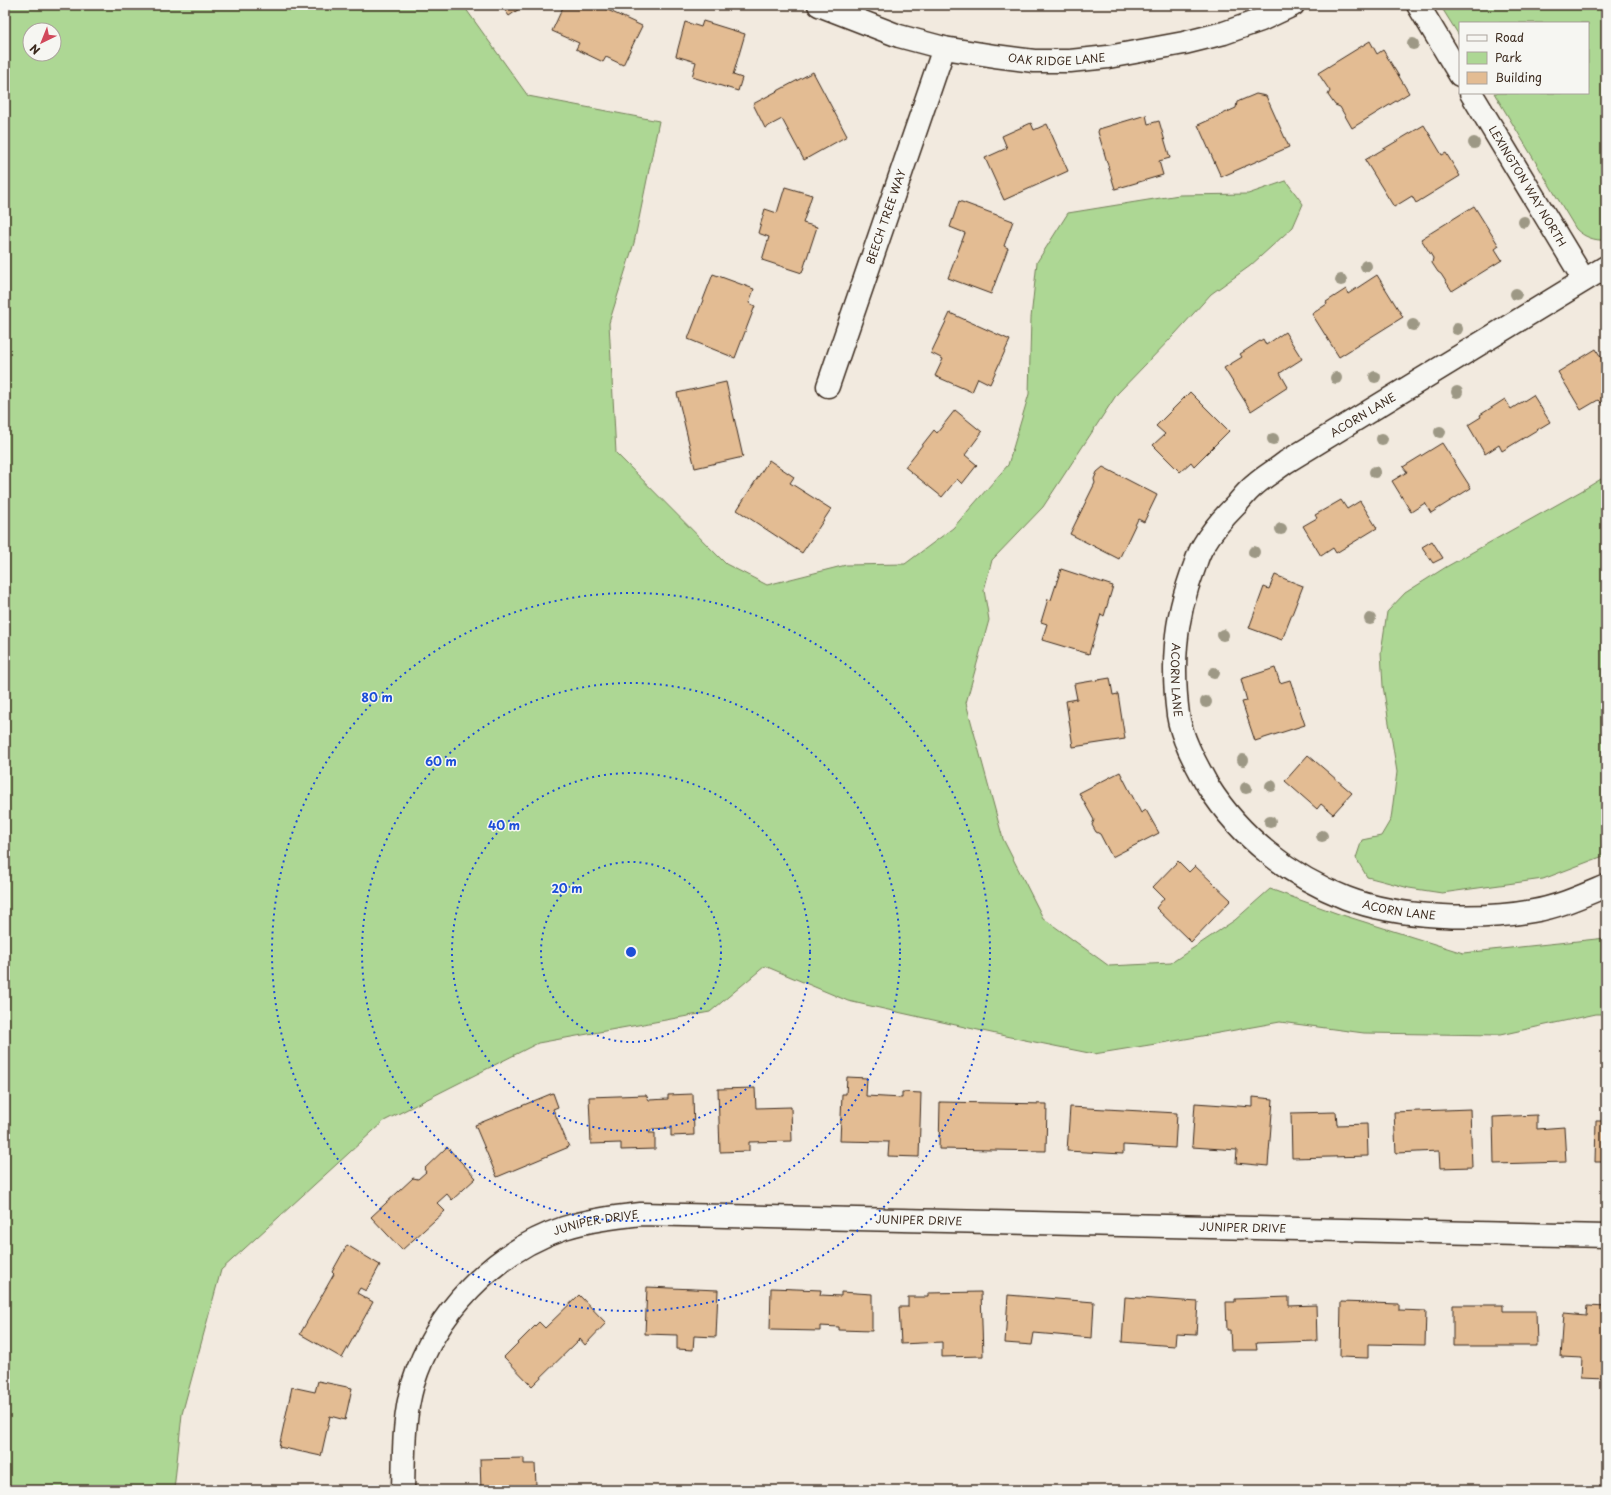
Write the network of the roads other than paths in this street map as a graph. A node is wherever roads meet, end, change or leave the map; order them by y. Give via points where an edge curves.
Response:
1 (819, 5) edge
2 (1293, 5) edge
3 (1418, 5) edge
4 (944, 48) junction
5 (1459, 73) edge
6 (1472, 94) edge
7 (1606, 267) edge
8 (1584, 280) junction
9 (828, 386) dead end
10 (1606, 886) edge
11 (1606, 1236) edge
12 (403, 1490) edge

1 - 4 street, OAK RIDGE LANE via 899,36
2 - 4 street, OAK RIDGE LANE via 1224,33 1108,57 1034,61
3 - 5 street
4 - 9 street, BEECH TREE WAY
6 - 8 street, LEXINGTON WAY NORTH
7 - 8 street, ACORN LANE
8 - 10 street, ACORN LANE via 1286,462 1254,485 1225,516 1202,547 1186,589 1177,630 1174,672 1178,716 1192,759 1216,798 1245,833 1272,857 1307,880 1347,898 1385,908 1464,917 1500,916 1534,911 1572,900
11 - 12 street, JUNIPER DRIVE via 641,1214 600,1218 564,1228 533,1241 504,1259 475,1284 448,1315 427,1350 413,1385 405,1427

